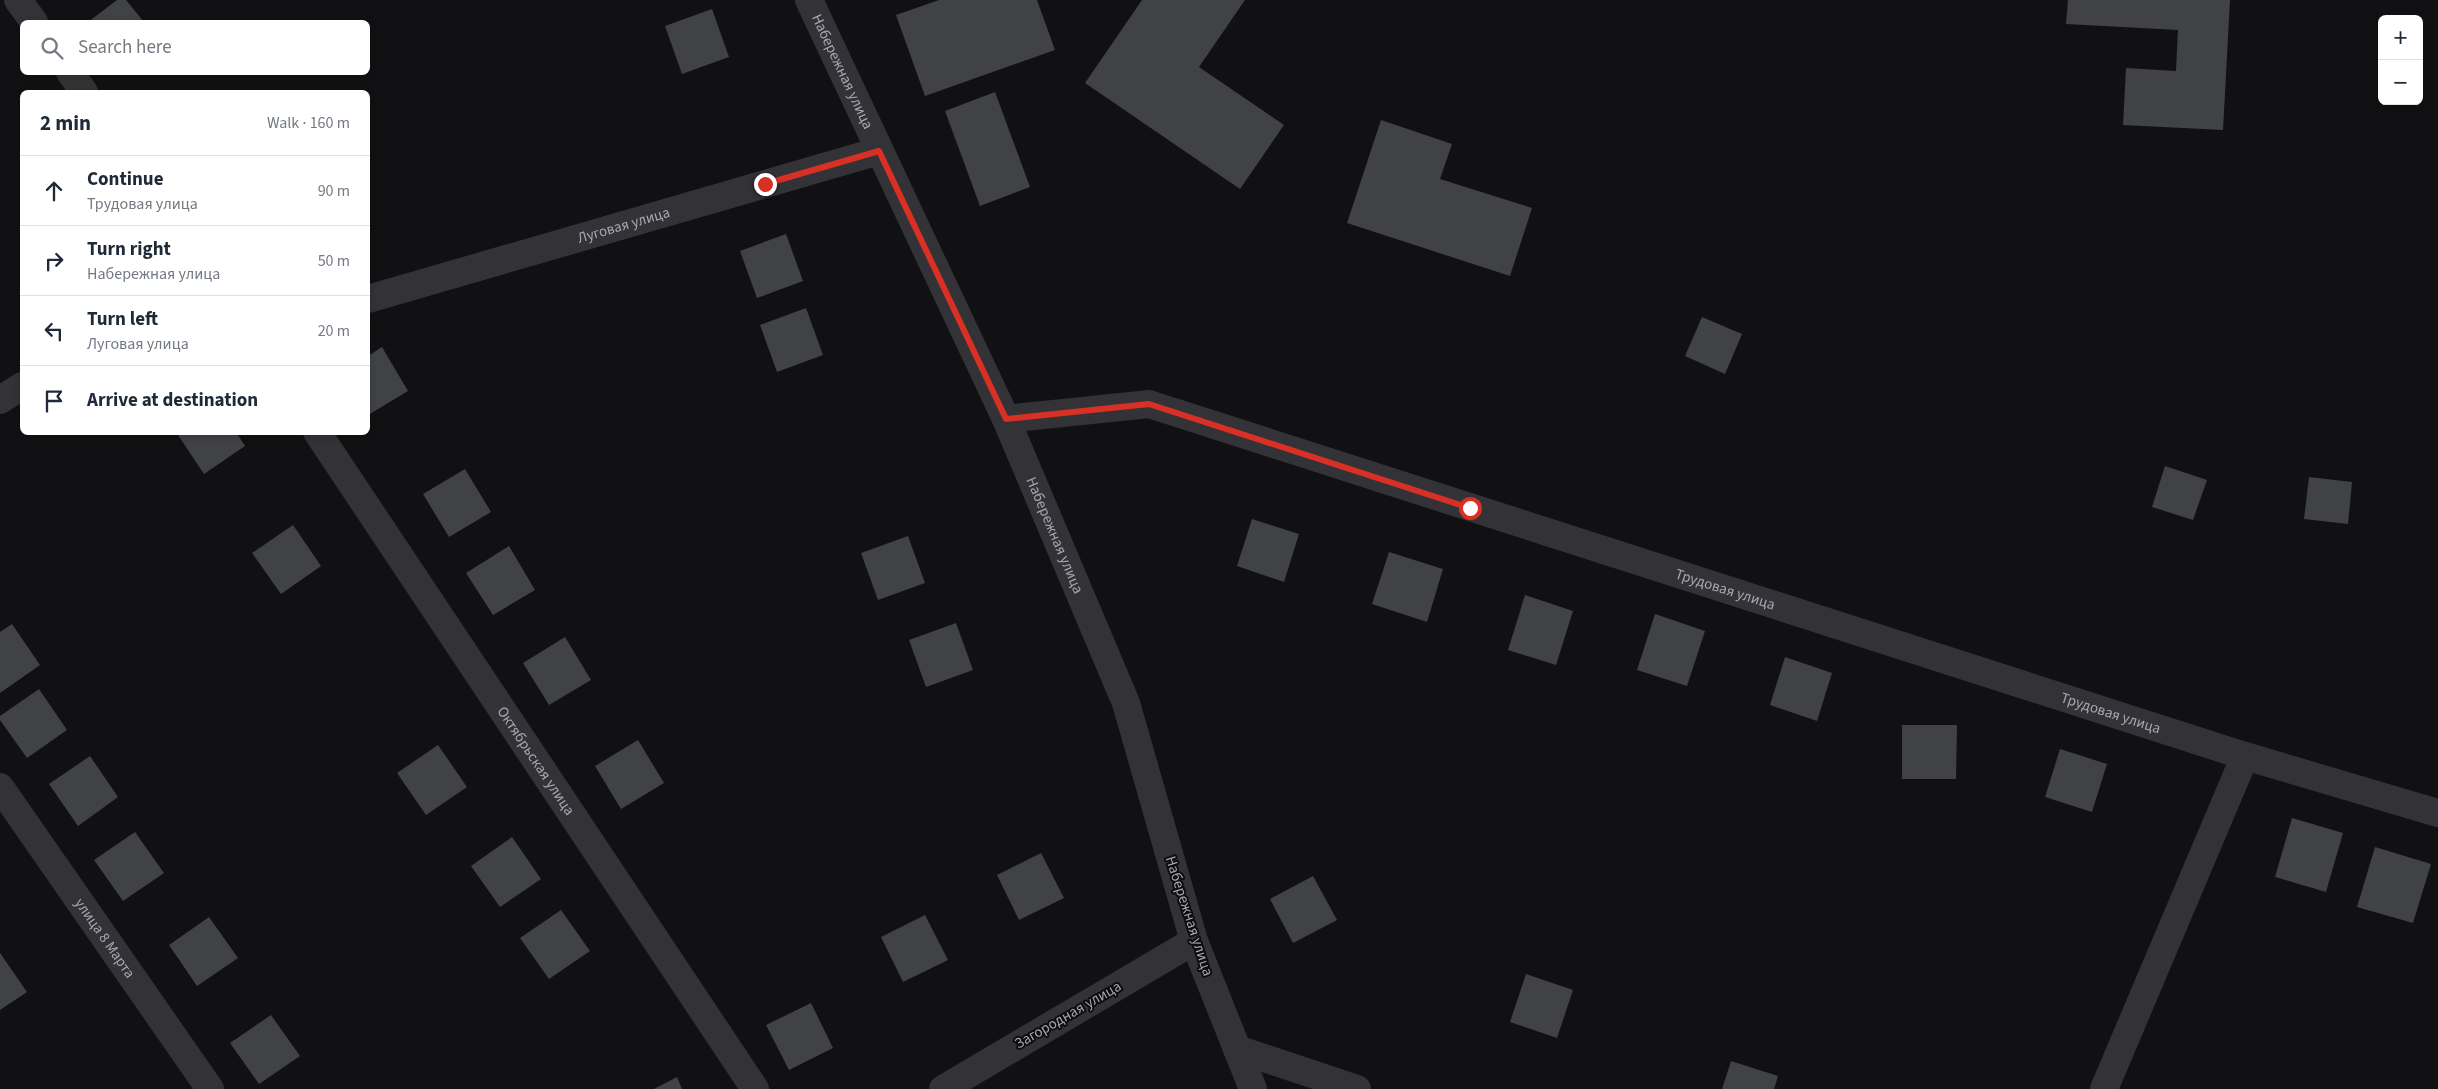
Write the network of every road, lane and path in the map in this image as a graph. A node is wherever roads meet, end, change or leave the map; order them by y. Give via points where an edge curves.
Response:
1 (18, 0) edge
2 (808, 0) edge
3 (33, 20) edge
4 (72, 75) edge
5 (83, 90) edge
6 (879, 151) junction
7 (370, 297) edge
8 (20, 387) edge
9 (0, 400) edge
10 (1006, 419) junction
11 (319, 435) edge
12 (2246, 756) junction
13 (0, 787) edge
14 (2438, 813) edge
15 (1194, 942) junction
16 (1237, 1049) junction
17 (210, 1089) edge
18 (755, 1089) edge
19 (943, 1089) edge
20 (1253, 1089) edge
21 (1357, 1089) edge
22 (2104, 1089) edge

1 - 3 street
2 - 6 street, Набережная улица
4 - 5 street
6 - 7 street, Луговая улица
6 - 10 street, Набережная улица
8 - 9 street
10 - 12 street, Трудовая улица via 1149,404
10 - 15 street, Набережная улица via 1126,703
11 - 18 street, Октябрьская улица
12 - 14 street, Трудовая улица
12 - 22 street
13 - 17 street, улица 8 Марта
15 - 16 street, Набережная улица
15 - 19 street, Загородная улица
16 - 20 street, Набережная улица
16 - 21 street

